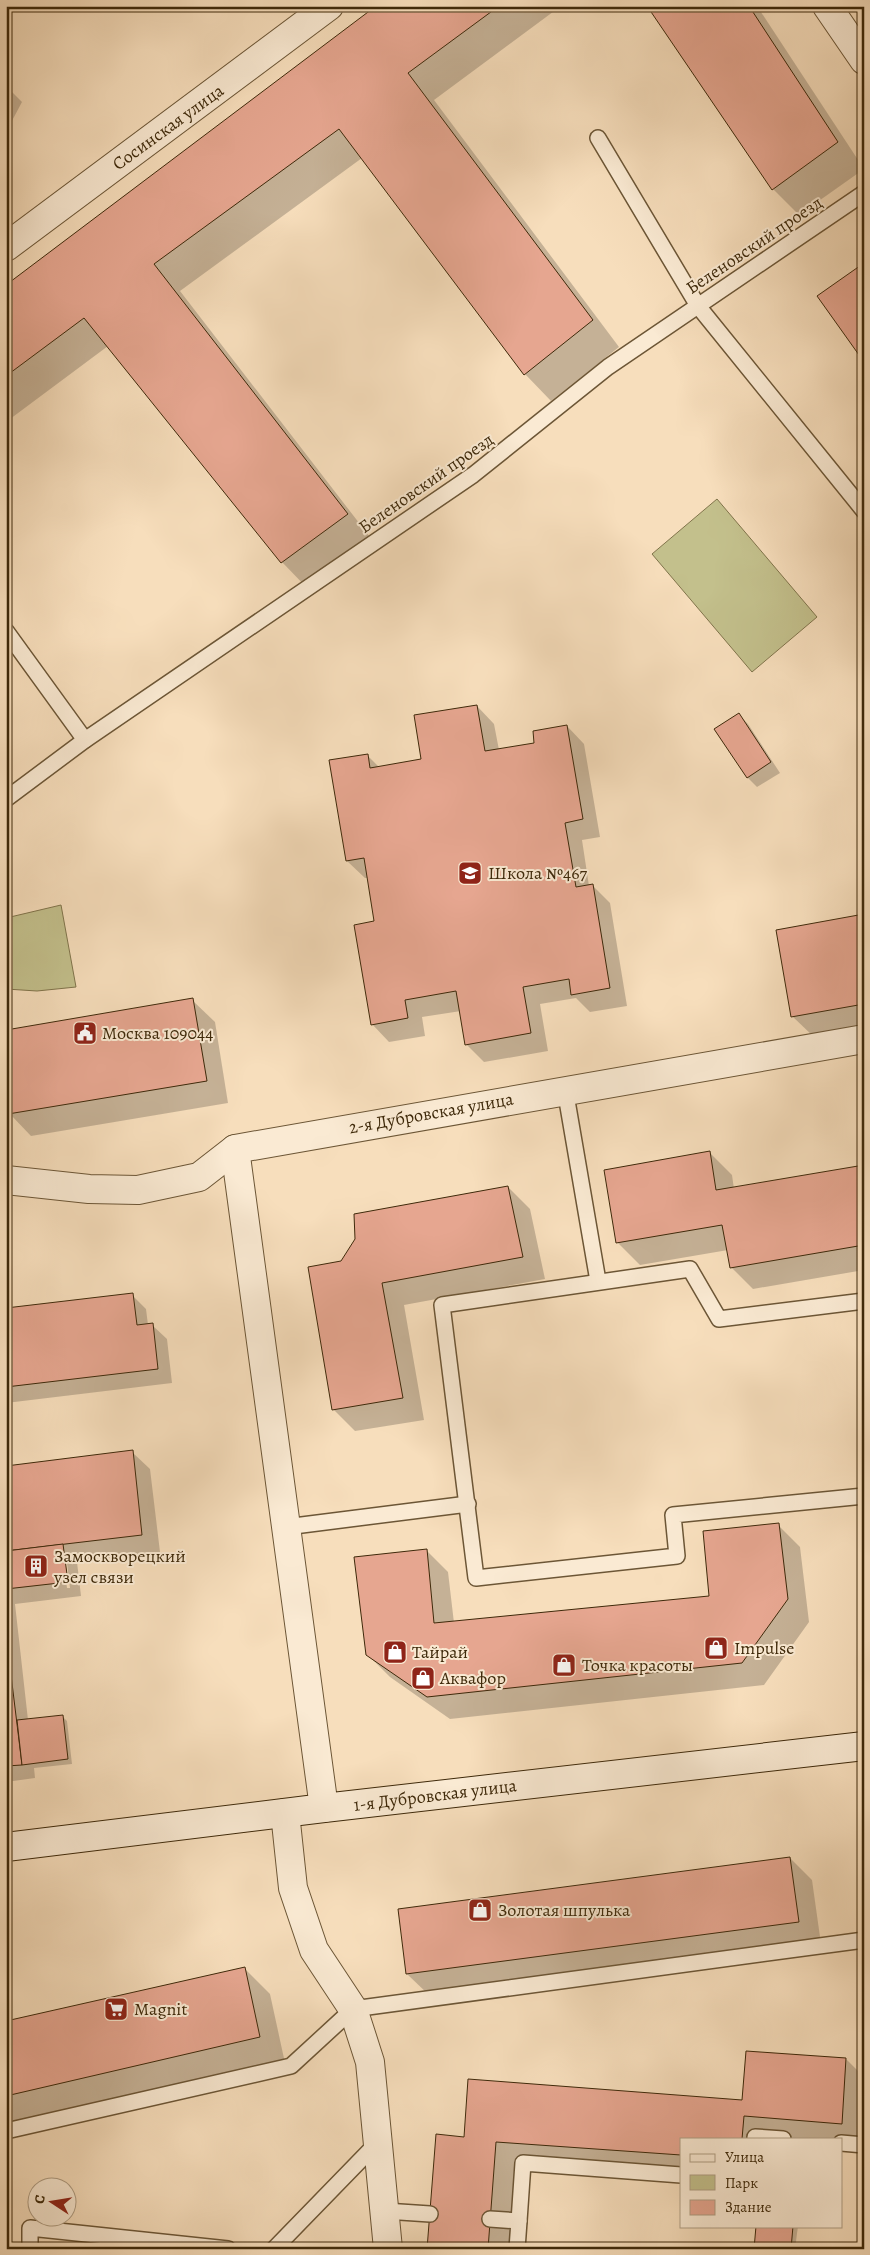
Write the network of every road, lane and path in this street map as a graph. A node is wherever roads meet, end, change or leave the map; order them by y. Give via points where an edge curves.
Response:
1 (329, 6) edge
2 (827, 6) edge
3 (864, 60) edge
4 (598, 138) dead end
5 (864, 193) edge
6 (6, 247) edge
7 (698, 306) junction
8 (864, 511) edge
9 (6, 631) edge
10 (85, 740) junction
11 (6, 799) edge
12 (864, 1039) edge
13 (565, 1089) junction
14 (235, 1149) junction
15 (6, 1180) edge
16 (598, 1281) junction
17 (864, 1300) edge
18 (864, 1496) edge
19 (468, 1504) junction
20 (286, 1527) junction
21 (864, 1746) edge
22 (324, 1808) junction
23 (285, 1813) junction
24 (6, 1847) edge
25 (864, 1940) edge
26 (354, 2009) junction
27 (6, 2131) edge
28 (755, 2138) edge
29 (769, 2138) edge
30 (379, 2141) junction
31 (842, 2143) edge
32 (864, 2145) edge
33 (680, 2175) edge
34 (385, 2211) junction
35 (430, 2214) dead end
36 (490, 2219) dead end
37 (519, 2221) junction
38 (30, 2249) edge
39 (228, 2249) edge
40 (274, 2249) edge
41 (388, 2249) edge
42 (517, 2249) edge

1 - 6 street, Сосинская улица
2 - 3 street
4 - 7 lane
5 - 7 lane, Беленовский проезд
7 - 8 lane
7 - 10 lane, Беленовский проезд via 608,367 473,475
9 - 10 lane
10 - 11 lane, Беленовский проезд
12 - 13 street, 2-я Дубровская улица
13 - 14 street, 2-я Дубровская улица
13 - 16 lane
14 - 15 street, 2-я Дубровская улица via 199,1177 138,1190 89,1189
14 - 20 street
16 - 17 lane via 690,1268 719,1319
16 - 19 lane via 442,1306
18 - 19 lane via 673,1515 676,1556 476,1578
19 - 20 lane
20 - 22 street
21 - 22 street, 1-я Дубровская улица
22 - 23 street, 1-я Дубровская улица
23 - 24 street, 1-я Дубровская улица
23 - 26 street via 293,1888 314,1950
25 - 26 lane
26 - 27 lane via 292,2066
26 - 30 street via 370,2062
28 - 29 lane
30 - 34 street
30 - 40 lane
31 - 32 lane
33 - 37 lane via 523,2162
34 - 35 lane
34 - 41 street
36 - 37 lane
37 - 42 lane
38 - 39 lane via 30,2228

